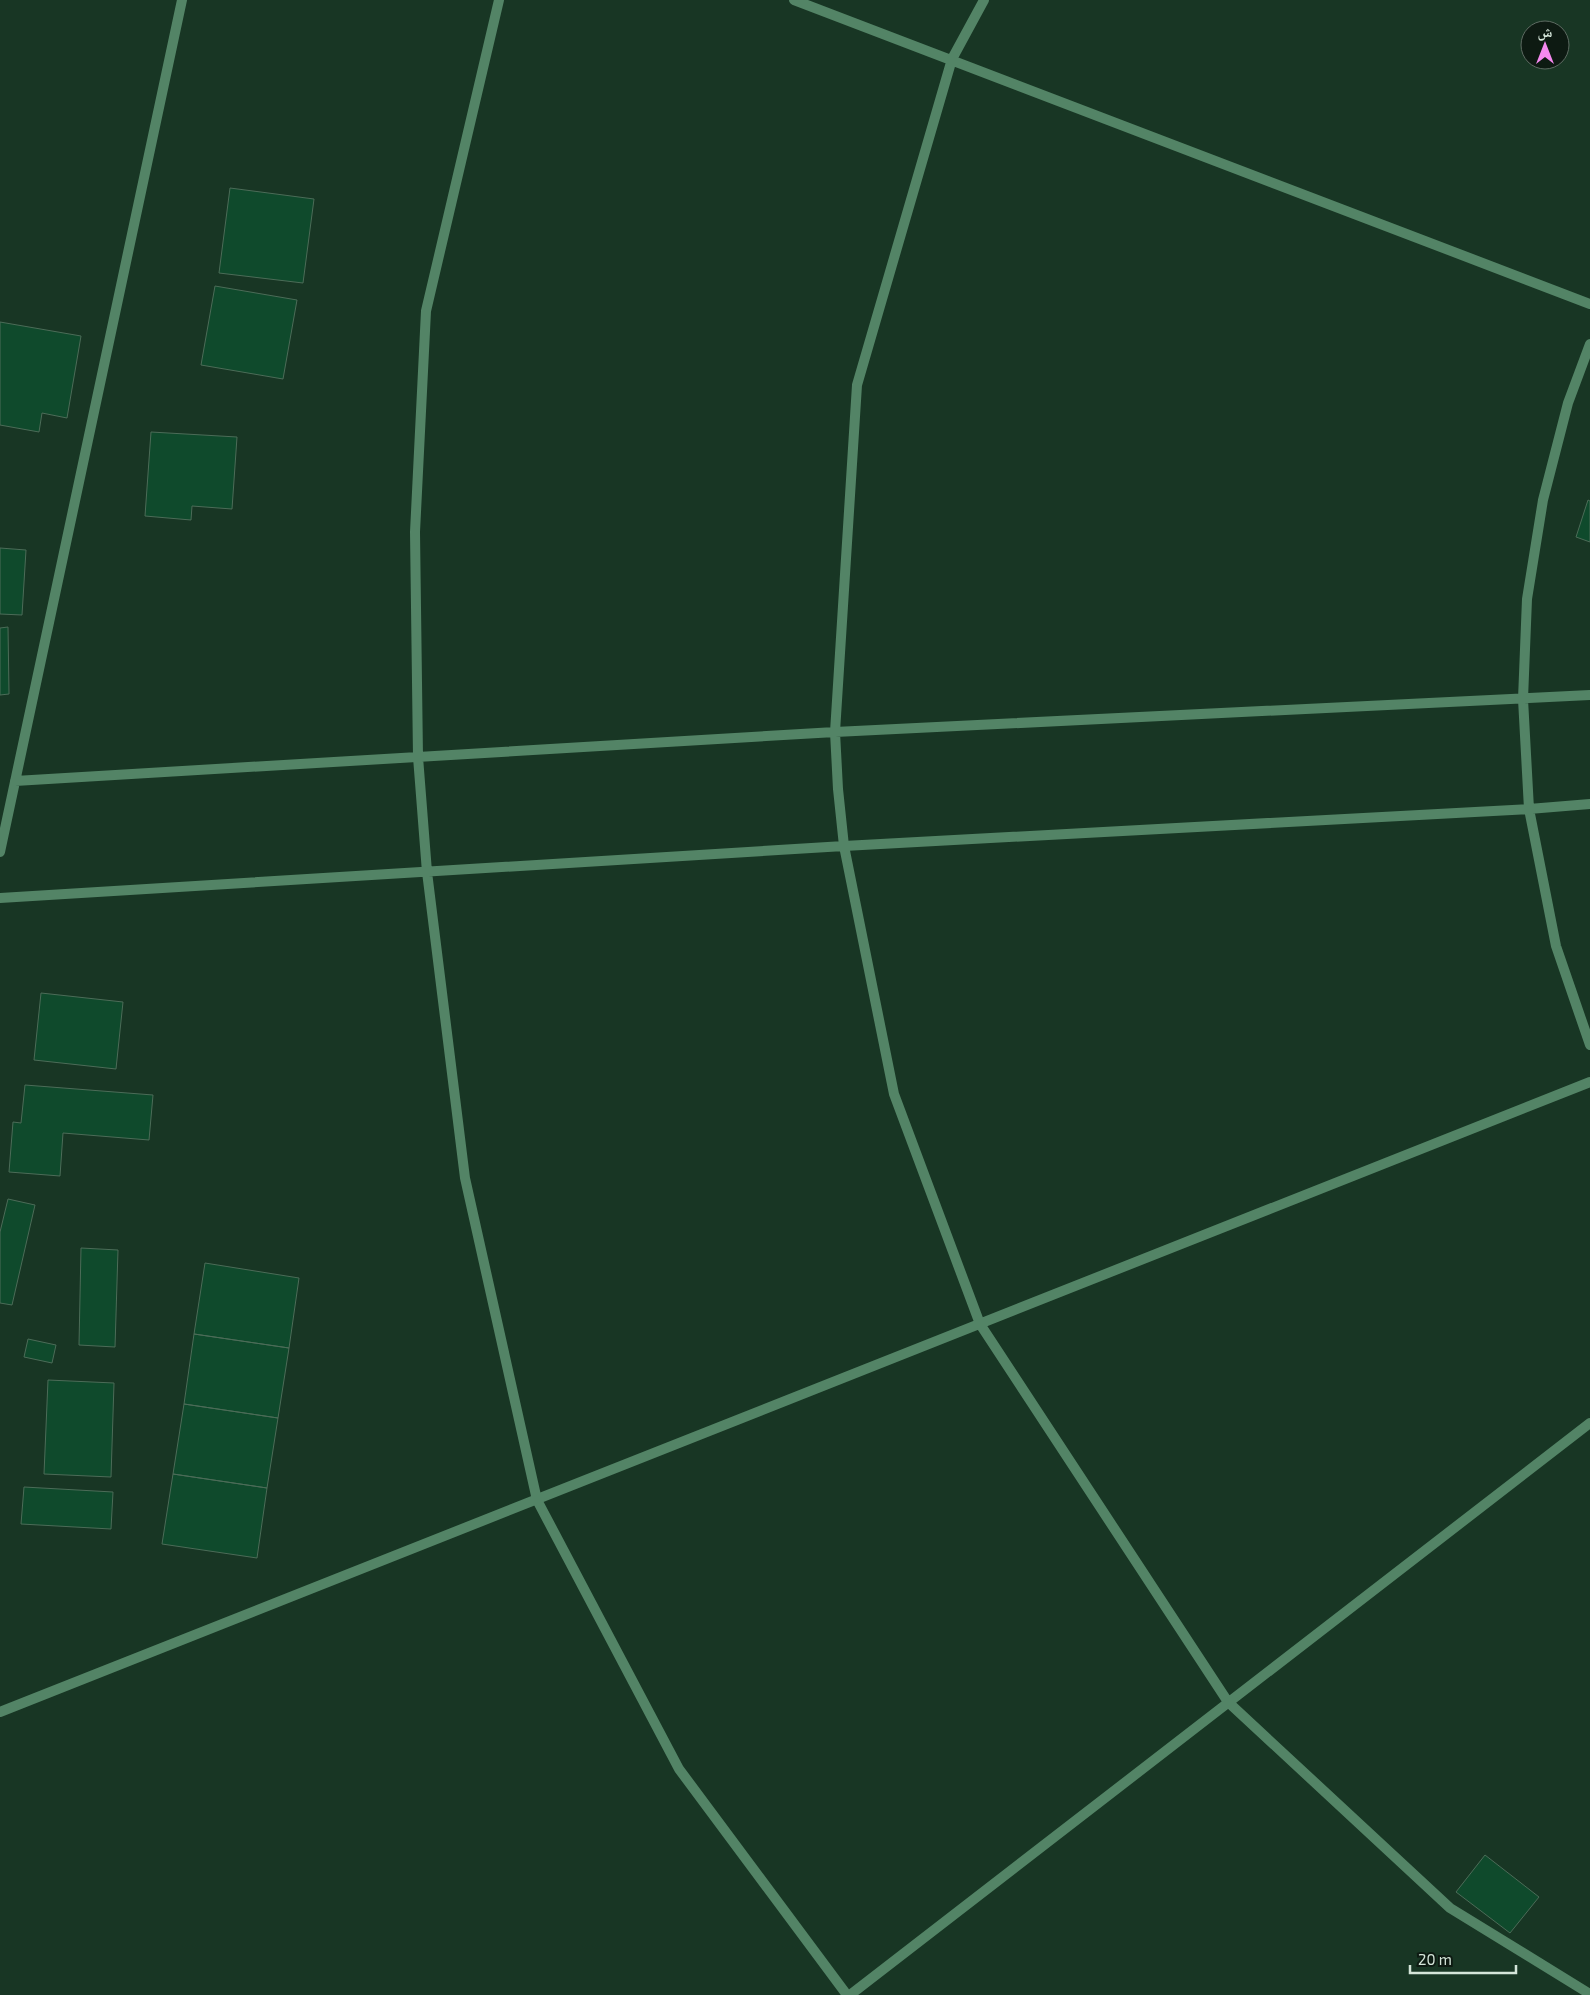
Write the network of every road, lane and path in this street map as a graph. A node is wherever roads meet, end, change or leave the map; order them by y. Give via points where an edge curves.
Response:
1 (182, 0) edge
2 (499, 0) edge
3 (794, 0) edge
4 (984, 0) edge
5 (952, 59) junction
6 (1590, 304) edge
7 (1590, 344) edge
8 (1590, 695) edge
9 (1523, 699) junction
10 (835, 732) junction
11 (418, 757) junction
12 (15, 782) junction
13 (1590, 804) edge
14 (1529, 809) junction
15 (844, 846) junction
16 (0, 852) edge
17 (427, 872) junction
18 (0, 898) edge
19 (1590, 1045) edge
20 (1590, 1082) edge
21 (980, 1324) junction
22 (1590, 1423) edge
23 (536, 1500) junction
24 (1228, 1702) junction
25 (0, 1712) edge
26 (1590, 1994) edge
27 (848, 1995) edge

1 - 12 street
2 - 11 street via 426,311 415,532
3 - 5 street
4 - 5 street
5 - 6 street
5 - 10 street via 857,385
7 - 9 street via 1568,403 1542,500 1527,599
8 - 9 street
9 - 10 street
9 - 14 street
10 - 11 street
10 - 15 street
11 - 12 street
11 - 17 street
12 - 16 street
13 - 14 street
14 - 15 street
14 - 19 street via 1556,946
15 - 17 street
15 - 21 street via 894,1094
17 - 18 street
17 - 23 street via 465,1178
20 - 21 street
21 - 23 street
21 - 24 street
22 - 24 street
23 - 25 street
23 - 27 street via 678,1769
24 - 26 street via 1450,1908
24 - 27 street

